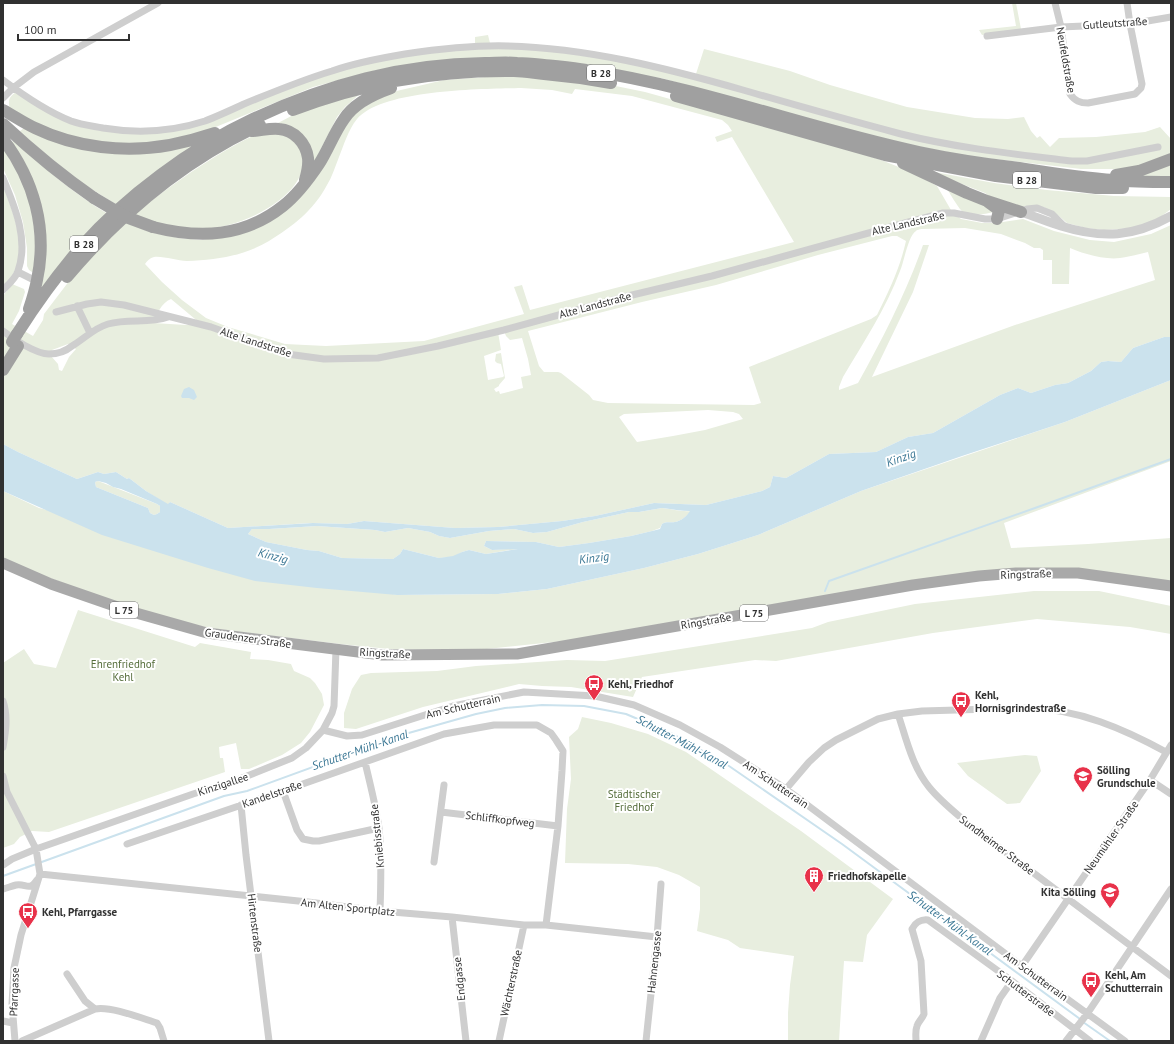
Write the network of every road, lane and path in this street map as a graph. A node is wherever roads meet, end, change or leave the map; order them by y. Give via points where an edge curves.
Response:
1 (158, 3) edge
2 (1055, 3) edge
3 (1127, 3) edge
4 (1171, 17) edge
5 (1130, 24) junction
6 (1061, 27) junction
7 (987, 36) dead end
8 (427, 76) junction
9 (3, 80) edge
10 (13, 88) junction
11 (3, 98) edge
12 (5, 115) edge
13 (232, 128) junction
14 (246, 131) junction
15 (3, 139) edge
16 (1158, 147) dead end
17 (885, 155) junction
18 (1171, 159) edge
19 (1084, 177) junction
20 (3, 178) edge
21 (1171, 182) edge
22 (305, 184) junction
23 (1171, 189) edge
24 (988, 201) junction
25 (1021, 212) junction
26 (1171, 216) edge
27 (997, 219) junction
28 (18, 272) junction
29 (37, 281) junction
30 (3, 290) edge
31 (77, 306) junction
32 (56, 312) dead end
33 (169, 317) junction
34 (24, 324) junction
35 (3, 331) edge
36 (90, 333) junction
37 (18, 340) junction
38 (5, 363) edge
39 (3, 563) edge
40 (1171, 586) edge
41 (336, 650) junction
42 (3, 701) edge
43 (898, 714) junction
44 (323, 730) junction
45 (1171, 745) edge
46 (3, 747) edge
47 (1166, 752) junction
48 (365, 762) junction
49 (3, 776) edge
50 (1150, 780) junction
51 (444, 785) dead end
52 (786, 789) junction
53 (283, 791) junction
54 (1171, 794) edge
55 (241, 805) junction
56 (441, 812) junction
57 (558, 826) junction
58 (378, 828) junction
59 (128, 844) dead end
60 (36, 849) junction
61 (12, 858) junction
62 (3, 859) edge
63 (434, 862) dead end
64 (3, 865) edge
65 (40, 874) junction
66 (661, 884) dead end
67 (1171, 889) edge
68 (3, 890) edge
69 (251, 896) junction
70 (1068, 898) junction
71 (380, 911) junction
72 (452, 917) junction
73 (524, 925) junction
74 (546, 925) junction
75 (657, 936) junction
76 (1132, 947) junction
77 (1022, 966) junction
78 (67, 974) dead end
79 (1171, 976) edge
80 (1012, 981) junction
81 (95, 1009) junction
82 (1086, 1015) junction
83 (3, 1021) edge
84 (13, 1023) junction
85 (1077, 1027) junction
86 (15, 1041) edge
87 (22, 1041) edge
88 (164, 1041) edge
89 (269, 1041) edge
90 (466, 1041) edge
91 (499, 1041) edge
92 (646, 1041) edge
93 (916, 1041) edge
94 (981, 1041) edge
95 (1066, 1041) edge
96 (1090, 1041) edge
97 (1124, 1041) edge

1 - 10 street via 34,72
2 - 6 street, Neufeldstraße
3 - 5 street
4 - 5 street, Gutleutstraße
5 - 6 street, Gutleutstraße
5 - 6 street, Neufeldstraße via 1141,88 1135,94 1088,103 1076,101 1070,94
6 - 7 street, Gutleutstraße
8 - 14 highway, B 28 via 347,92 280,115
8 - 17 highway, B 28 via 515,71 585,78 670,95
8 - 22 highway via 385,90 359,104 344,118
9 - 10 street
10 - 11 street
10 - 16 street via 52,112 89,126 124,132 162,131 206,120 334,70 374,60 440,49 514,46 580,52 645,64 931,142 1072,161 1087,161
12 - 13 highway via 79,143 124,149 170,145
12 - 22 highway, bridge via 56,171 126,217 153,227 191,234 237,229 259,221 284,206
13 - 19 highway, B 28 via 313,94 382,74 456,64 516,63 585,69 651,82 920,152
13 - 34 highway, B 28 via 176,164 110,217 60,272
14 - 22 highway, B 28 via 280,129 289,131 300,140 308,158
14 - 37 highway, B 28 via 172,177 121,219 67,276
15 - 29 highway via 22,168 37,209 41,259
17 - 23 highway, B 28 via 996,176 1096,188
17 - 24 highway
18 - 19 highway via 1139,171
19 - 21 highway, B 28
20 - 28 street via 21,230 23,246
24 - 25 highway
24 - 27 highway via 999,210
25 - 26 street via 1095,234 1119,234 1145,229
25 - 27 street, Alte Landstraße
27 - 33 street, Alte Landstraße via 954,213 928,216 504,330 378,358 324,359 288,354 211,327
28 - 29 street
28 - 30 street
29 - 34 highway
31 - 32 street, Alte Landstraße
31 - 33 street, Alte Landstraße via 101,302 124,305
31 - 36 street
33 - 36 street via 109,324
34 - 37 highway, B 28
35 - 36 street via 37,351 49,354 65,351
37 - 38 highway, B 28
39 - 41 main road, Graudenzer Straße / L 75 via 51,584 129,611 207,633
40 - 41 main road, Ringstraße / L 75 via 1078,573 1016,573 913,584 517,654 382,654
41 - 44 street, Kinzigallee via 334,706
42 - 46 street via 7,716
43 - 47 street via 922,711 1045,708 1099,721
43 - 52 street via 868,723 830,744 809,762
43 - 70 street, Sundheimer Straße via 911,754 928,786 972,827
44 - 52 street, Am Schutterrain via 346,736 362,736 453,706 524,692 595,696 634,705 680,725
44 - 60 street, Kinzigallee via 306,748 276,765
45 - 47 street, Neumühler Straße
47 - 50 street, Neumühler Straße
48 - 53 street, Kandelstraße
48 - 57 street, Kandelstraße via 456,731 494,725 537,725 551,733 563,750
48 - 58 street, Kniebisstraße
49 - 60 street via 7,792
50 - 54 street
50 - 70 street, Neumühler Straße
51 - 56 street
52 - 77 street, Am Schutterrain
53 - 55 street, Kandelstraße
53 - 58 street via 297,830 304,839 313,841
55 - 59 street, Kandelstraße
55 - 69 street, Hirtenstraße
56 - 57 street, Schliffkopfweg
56 - 63 street
57 - 74 street, Kandelstraße
58 - 71 street, Kniebisstraße via 381,864
60 - 61 street, Kinzigallee
60 - 65 street, Pfarrgasse
61 - 62 street, Kinzigallee
61 - 64 street, Kinzigallee
65 - 68 street via 31,886 18,884
65 - 69 street, Am Alten Sportplatz
65 - 84 street, Pfarrgasse via 21,935 14,968
66 - 75 street, Hahnengasse
67 - 76 street
69 - 71 street, Am Alten Sportplatz
69 - 89 street, Hirtenstraße
70 - 76 street, Sundheimer Straße
70 - 77 street, Neumühler Straße
71 - 72 street, Am Alten Sportplatz
72 - 73 street, Am Alten Sportplatz
72 - 90 street, Endgasse
73 - 74 street, Am Alten Sportplatz
73 - 91 street, Wächterstraße
74 - 75 street, Am Alten Sportplatz
75 - 92 street, Hahnengasse
76 - 79 street, Sundheimer Straße
76 - 82 street
77 - 82 street, Am Schutterrain
78 - 81 street via 85,1001
80 - 85 street, Schutterstraße
80 - 93 street, Schutterstraße via 928,920 922,920 912,929 921,961 924,1014 916,1027
80 - 94 street via 1000,998
81 - 87 street
81 - 88 street via 112,1010 157,1023
82 - 85 street
82 - 97 street, Am Schutterrain
83 - 84 street
84 - 86 street, Pfarrgasse
85 - 95 street
85 - 96 street, Schutterstraße

